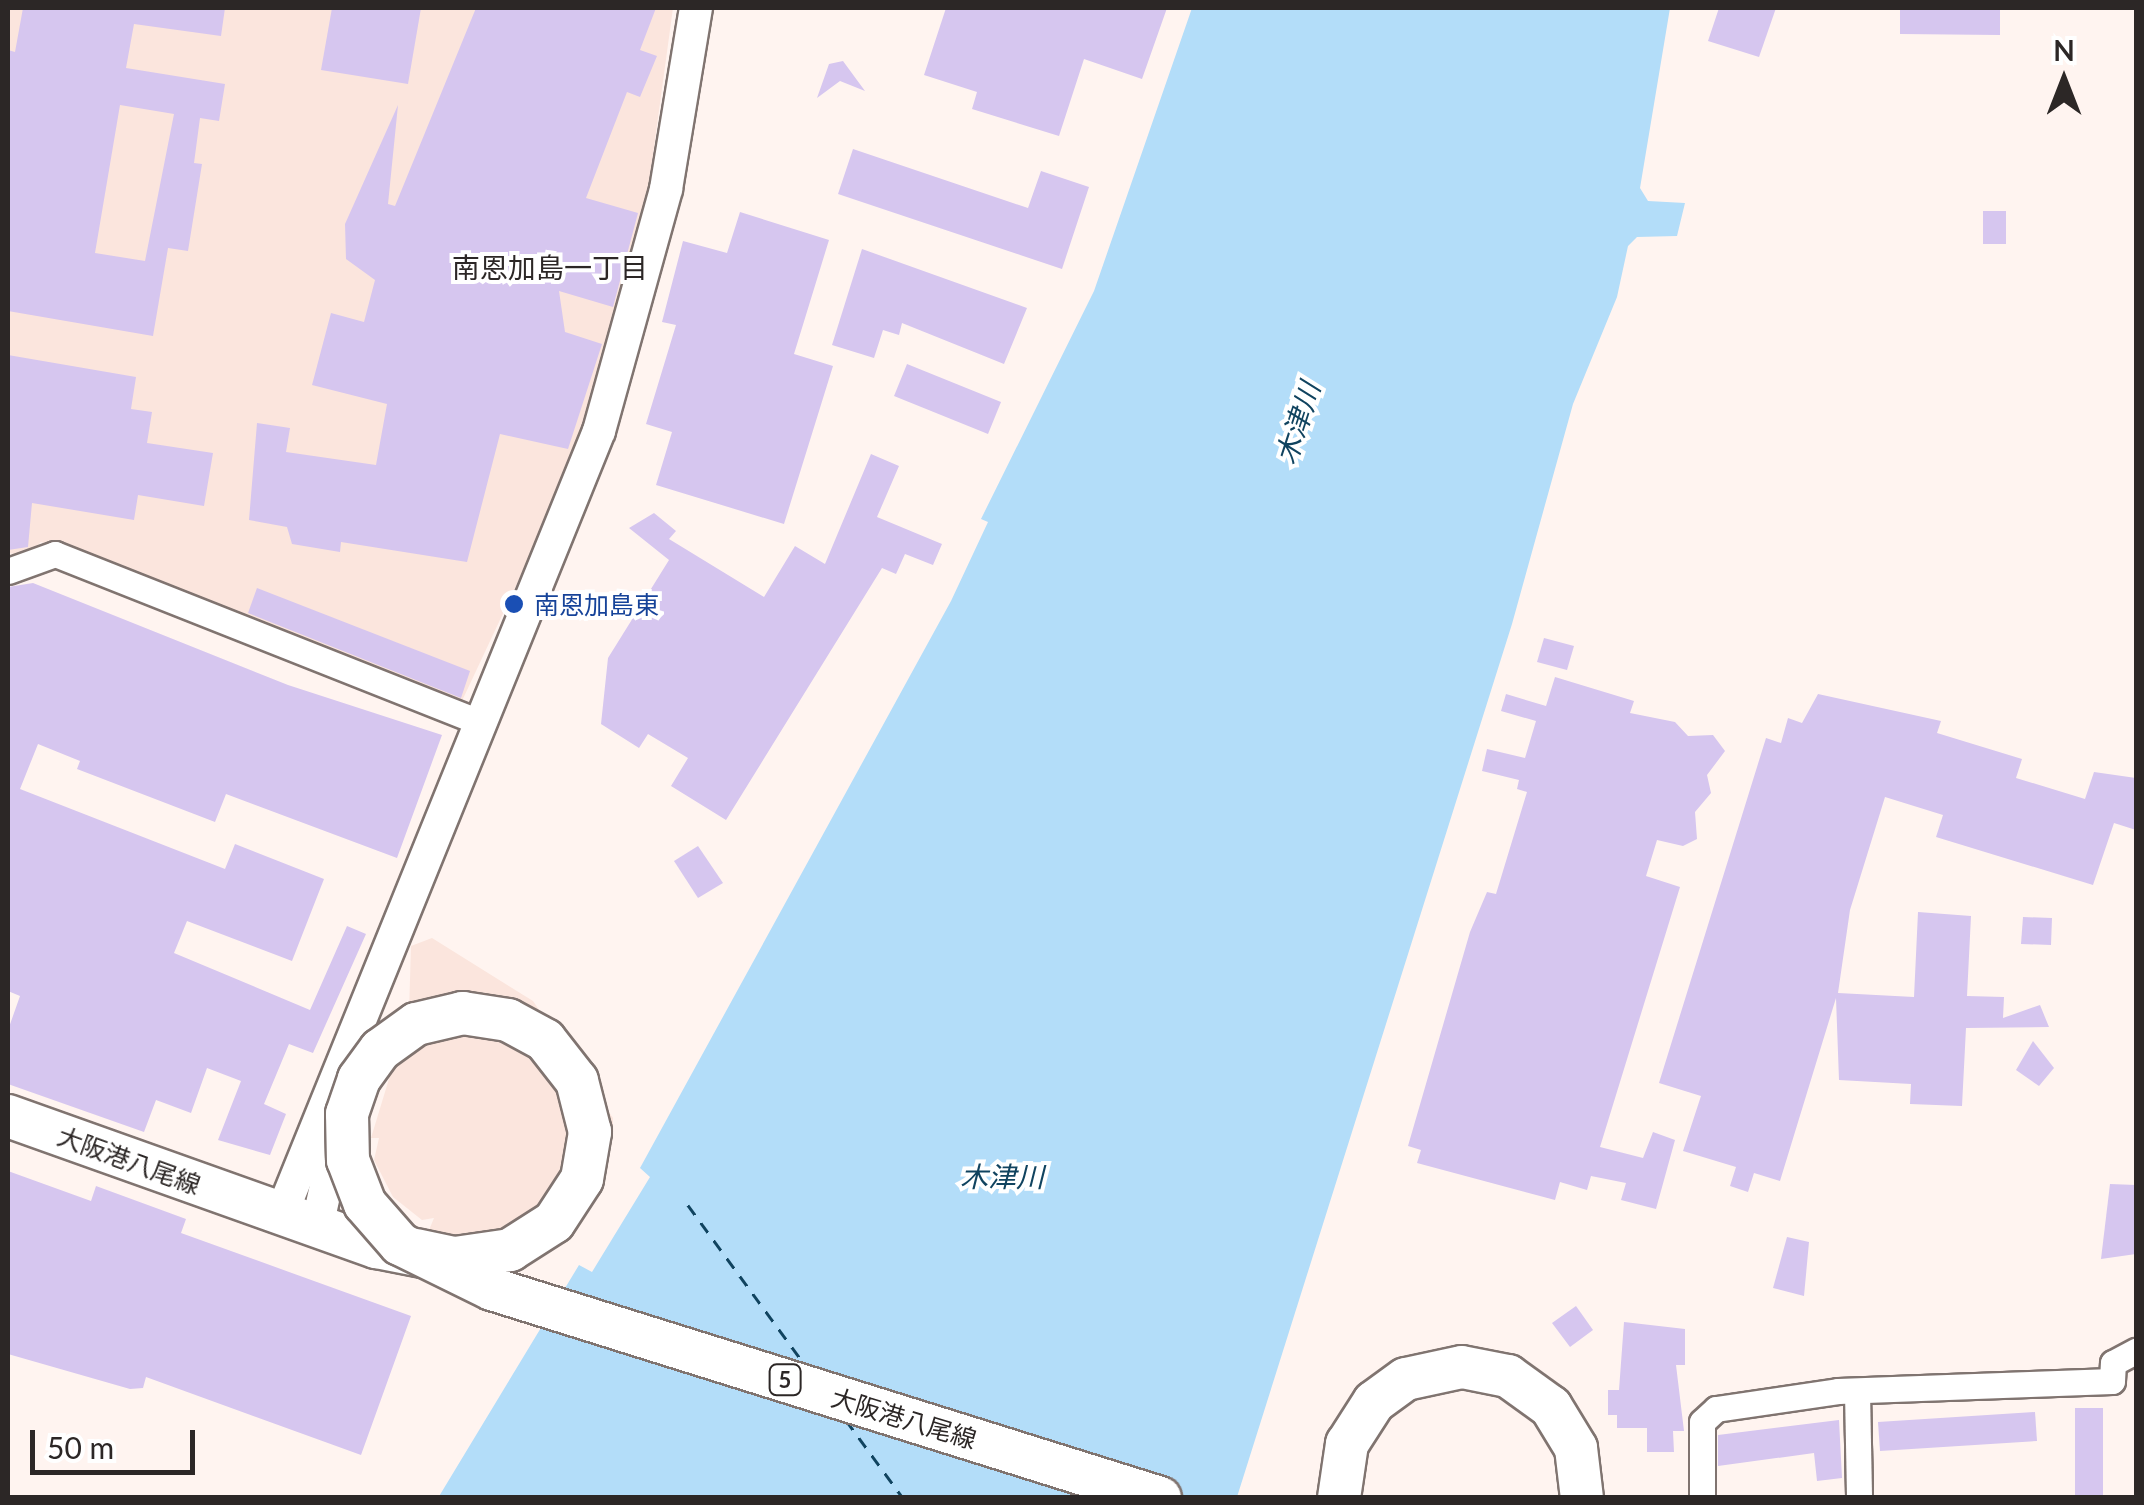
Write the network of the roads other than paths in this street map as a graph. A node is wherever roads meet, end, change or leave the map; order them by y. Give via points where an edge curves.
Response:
1 (696, 8) edge
2 (8, 571) edge
3 (481, 723) junction
4 (8, 1116) edge
5 (299, 1220) junction
6 (2136, 1351) edge
7 (1857, 1391) junction
8 (1160, 1498) edge
9 (1340, 1498) edge
10 (1581, 1498) edge
11 (1702, 1498) edge
12 (1859, 1498) edge

1 - 3 street via 666,189 599,431
2 - 3 street via 56,554
3 - 5 street via 371,986
4 - 5 main road, 大阪港八尾線 / 5
5 - 8 main road, 大阪港八尾線 / 5, bridge via 412,1256 426,1257 454,1258 487,1254 531,1238 575,1191 588,1144 576,1082 532,1034 475,1015 417,1026 366,1071 347,1122 358,1188 397,1238 444,1257 456,1258 486,1256 510,1250 532,1238 554,1222 570,1202 582,1179 588,1156 590,1132 577,1081 544,1040 508,1020 463,1014 416,1024 380,1050 359,1079 347,1114 348,1160 357,1189 365,1204 400,1244 414,1252 430,1260 444,1269 492,1289
6 - 7 street via 2113,1364 2112,1380
7 - 11 street via 1710,1412 1702,1422
7 - 12 street
9 - 10 main road via 1345,1454 1370,1410 1409,1380 1460,1368 1501,1376 1541,1399 1574,1447

